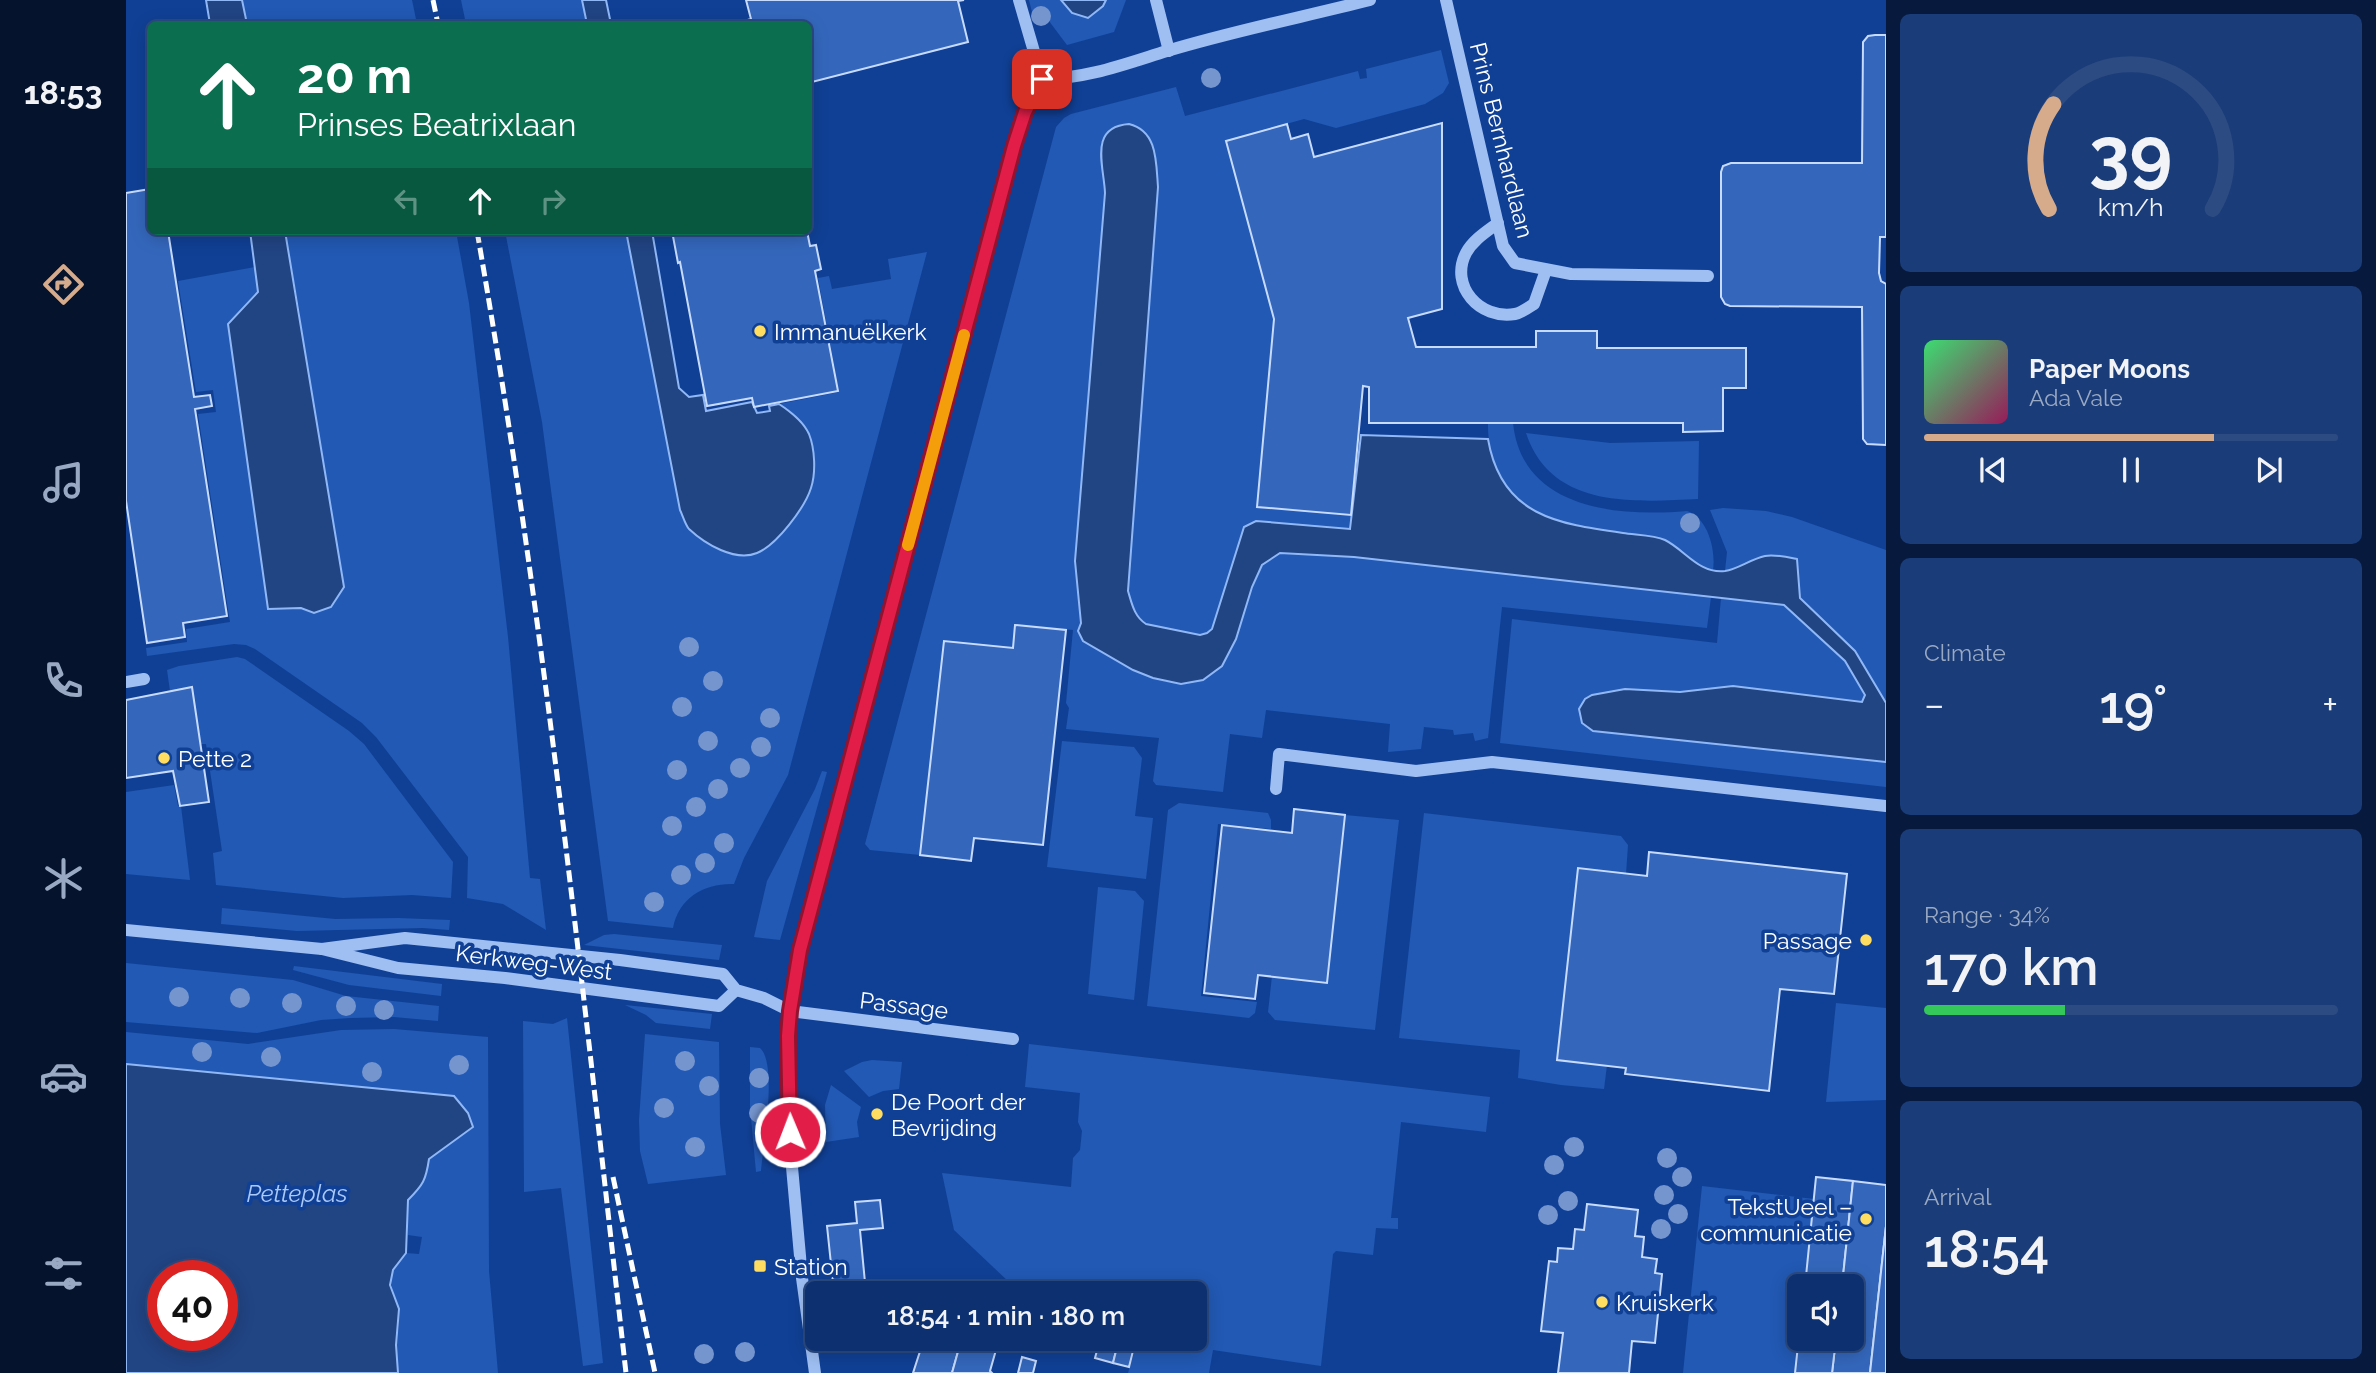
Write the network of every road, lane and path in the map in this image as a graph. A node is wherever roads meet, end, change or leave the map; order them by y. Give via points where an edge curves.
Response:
1 (1018, 0) edge
2 (1156, 0) edge
3 (1370, 0) edge
4 (1446, 0) edge
5 (1168, 51) junction
6 (1042, 79) junction
7 (1497, 223) junction
8 (1546, 270) junction
9 (1708, 276) dead end
10 (144, 679) dead end
11 (126, 682) edge
12 (1276, 789) dead end
13 (1886, 806) edge
14 (126, 930) edge
15 (322, 949) junction
16 (736, 990) junction
17 (790, 1011) junction
18 (1013, 1039) dead end
19 (815, 1373) edge

1 - 6 street
2 - 5 street
3 - 5 street
4 - 7 street, Prins Bernhardlaan
5 - 6 street via 1069,79
6 - 17 street via 1014,146 800,950
7 - 8 street, Prins Bernhardlaan via 1503,246 1515,263
7 - 8 street via 1476,240 1461,265 1461,281 1469,297 1499,315 1517,314 1534,304
8 - 9 street, Prins Bernhardlaan
10 - 11 street
12 - 13 street via 1279,754 1416,771 1492,762
14 - 15 street, Kerkweg-West
15 - 16 street, Kerkweg-West via 405,938 454,942 723,974
15 - 16 street, Kerkweg-West via 398,968 719,1006
16 - 17 street, Kerkweg-West
17 - 18 street, Passage
17 - 19 street via 791,1156

